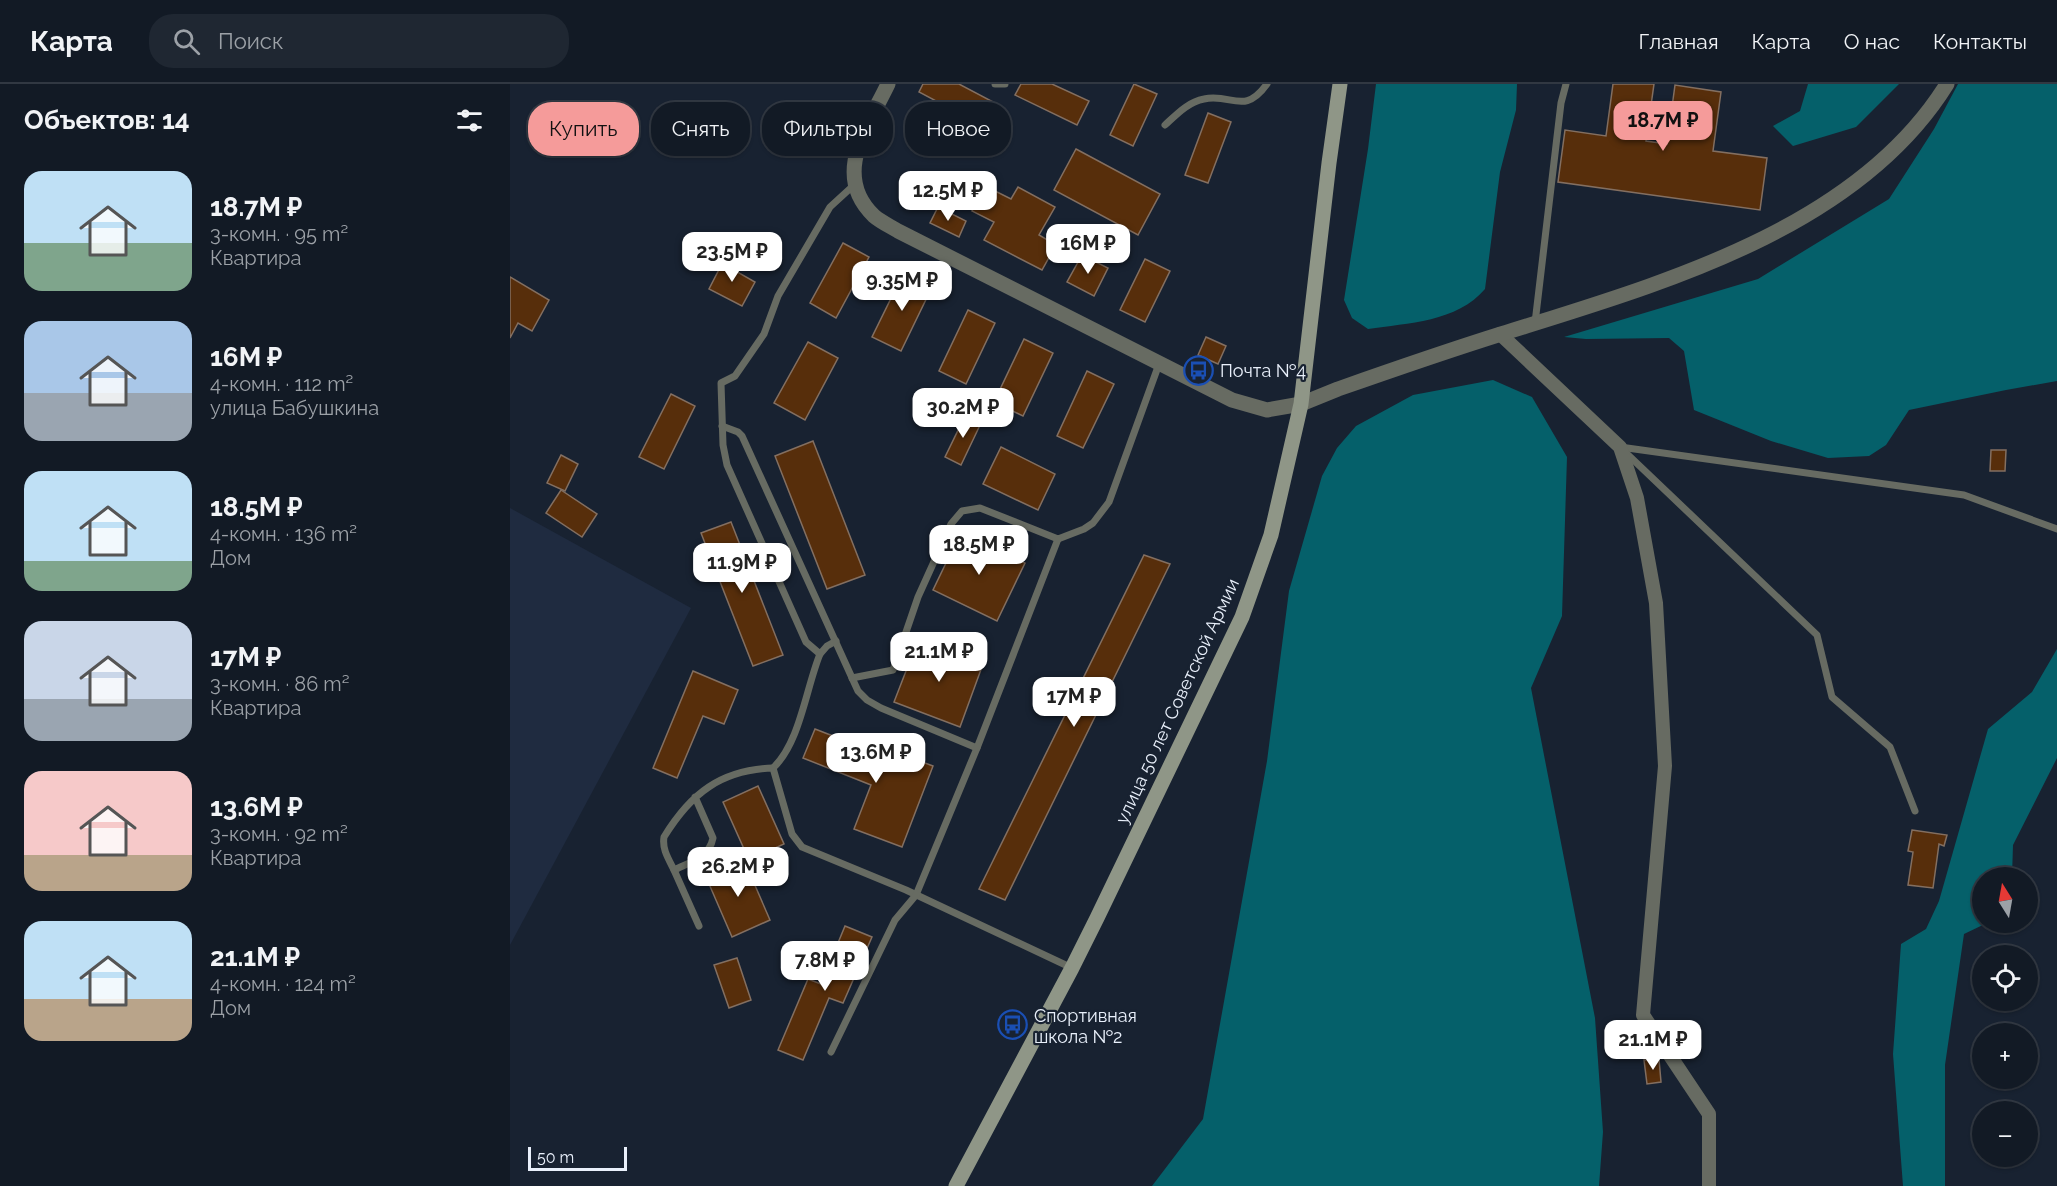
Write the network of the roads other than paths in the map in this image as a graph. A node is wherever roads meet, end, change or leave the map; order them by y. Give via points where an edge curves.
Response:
1 (888, 84) edge
2 (995, 84) edge
3 (1005, 84) edge
4 (1267, 84) edge
5 (1340, 84) edge
6 (1566, 84) edge
7 (1947, 84) edge
8 (1165, 124) dead end
9 (854, 185) junction
10 (1535, 323) junction
11 (1500, 334) junction
12 (1159, 364) junction
13 (1301, 404) junction
14 (722, 426) junction
15 (1620, 447) junction
16 (2057, 529) edge
17 (1058, 539) junction
18 (836, 641) junction
19 (820, 654) junction
20 (852, 678) junction
21 (977, 748) junction
22 (773, 768) junction
23 (695, 797) junction
24 (1915, 811) dead end
25 (674, 870) junction
26 (916, 895) junction
27 (699, 926) dead end
28 (1072, 968) junction
29 (831, 1052) dead end
30 (956, 1186) edge
31 (1709, 1186) edge

1 - 9 street via 858,148
2 - 3 lane
4 - 8 lane via 1254,99 1246,101 1214,98 1191,103
5 - 13 main road, улица 50 лет Советской Армии
6 - 10 lane
7 - 10 street via 1882,161 1812,210 1712,262
9 - 12 street via 868,210 897,231
9 - 14 lane via 830,207 778,296 764,334 735,376 721,383
10 - 11 street
11 - 13 street
11 - 15 street
12 - 13 street via 1255,408 1267,410
12 - 17 lane via 1109,502 1093,523
13 - 28 main road, улица 50 лет Советской Армии via 1271,535 1242,617
14 - 18 lane via 742,436
14 - 19 lane via 731,476 800,631
15 - 16 lane via 1964,495
15 - 24 lane via 1816,635 1832,697 1890,747
15 - 31 street via 1637,498 1656,603 1665,766 1643,1015 1709,1114
17 - 20 lane via 980,508 962,511 951,524 918,597 893,670
17 - 21 lane
18 - 19 lane
18 - 20 lane
19 - 22 lane via 790,745
20 - 21 lane via 867,700
21 - 26 lane
22 - 23 lane via 738,773
22 - 26 lane via 792,834 802,848
23 - 25 lane via 664,837 664,851
23 - 25 lane via 713,838 712,845 702,857
25 - 27 lane
26 - 28 lane
26 - 29 lane via 895,920
28 - 30 main road, улица 50 лет Советской Армии

